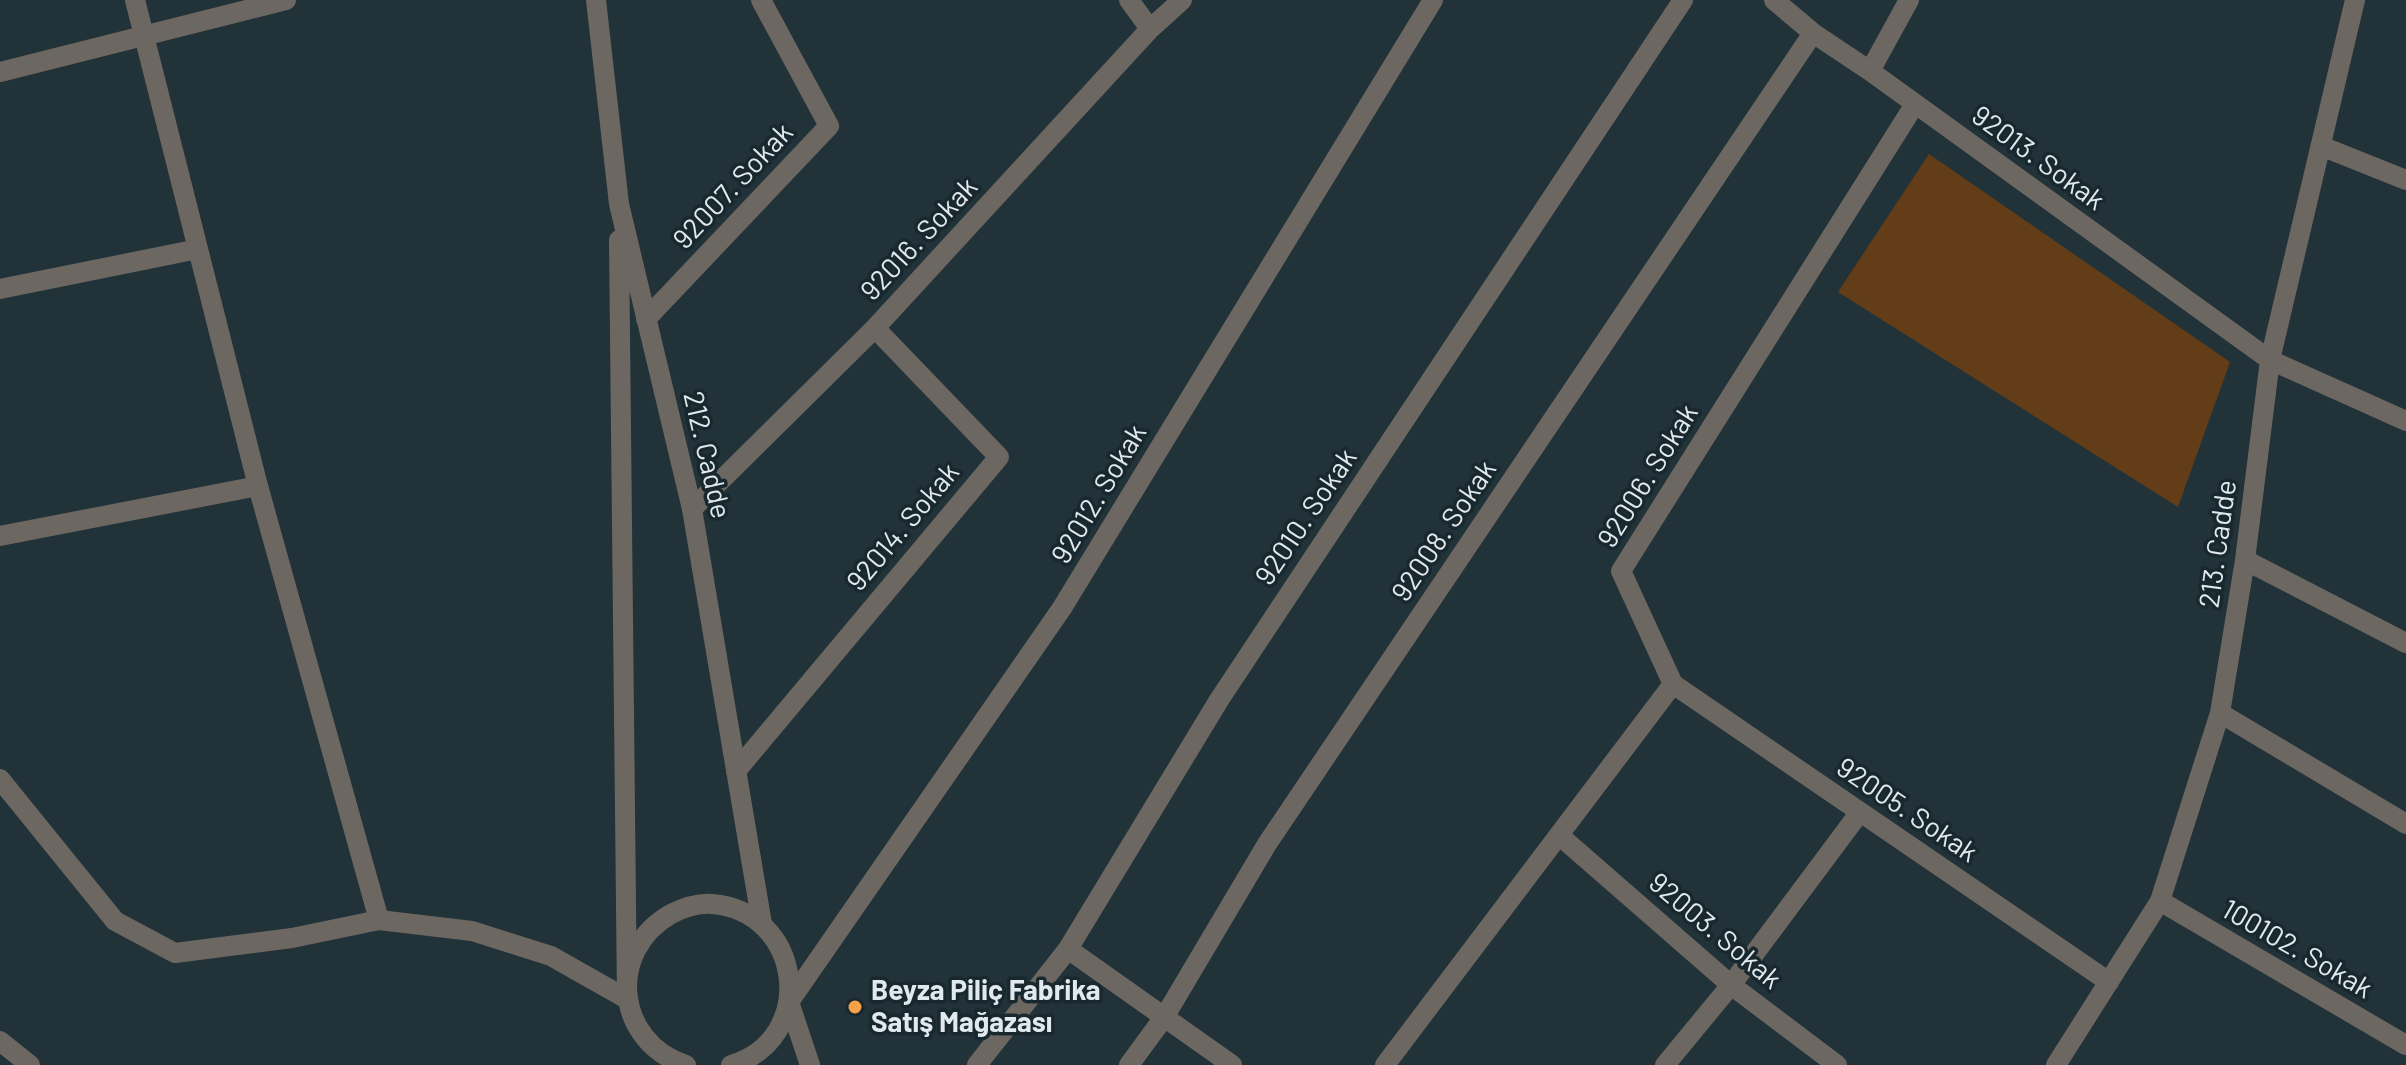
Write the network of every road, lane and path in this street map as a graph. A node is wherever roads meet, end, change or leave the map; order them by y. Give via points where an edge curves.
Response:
1 (135, 0) edge
2 (286, 0) edge
3 (596, 0) edge
4 (761, 0) edge
5 (1129, 0) edge
6 (1182, 0) edge
7 (1433, 0) edge
8 (1683, 0) edge
9 (1774, 0) edge
10 (1909, 0) edge
11 (2355, 0) edge
12 (1150, 29) junction
13 (1813, 33) junction
14 (143, 35) junction
15 (1870, 71) junction
16 (0, 72) edge
17 (1915, 104) junction
18 (2321, 146) junction
19 (2406, 180) edge
20 (619, 204) junction
21 (198, 249) junction
22 (0, 289) edge
23 (646, 319) junction
24 (875, 328) junction
25 (2270, 360) junction
26 (2406, 421) edge
27 (258, 486) junction
28 (692, 509) junction
29 (0, 536) edge
30 (2245, 560) junction
31 (2406, 643) edge
32 (1673, 684) junction
33 (2220, 713) junction
34 (736, 771) junction
35 (0, 779) edge
36 (1860, 812) junction
37 (2406, 824) edge
38 (1560, 836) junction
39 (2160, 901) junction
40 (379, 920) junction
41 (762, 924) junction
42 (1068, 949) junction
43 (2109, 982) junction
44 (1731, 985) junction
45 (627, 999) junction
46 (789, 1002) junction
47 (1165, 1016) junction
48 (0, 1041) edge
49 (2406, 1045) edge
50 (676, 1063) edge
51 (2058, 1064) edge
52 (30, 1065) edge
53 (731, 1065) edge
54 (810, 1065) edge
55 (977, 1065) edge
56 (1129, 1065) edge
57 (1232, 1065) edge
58 (1385, 1065) edge
59 (1665, 1065) edge
60 (1837, 1065) edge

1 - 14 street
2 - 14 street
3 - 20 street, 212. Cadde
4 - 23 street, 92007. Sokak via 829,126
5 - 12 street
6 - 12 street, 92016. Sokak
7 - 46 street, 92012. Sokak via 1062,608
8 - 42 street, 92010. Sokak via 1219,700
9 - 13 street, 92013. Sokak
10 - 15 street
11 - 18 street, 213. Cadde
12 - 24 street, 92016. Sokak
13 - 15 street, 92013. Sokak
13 - 47 street, 92008. Sokak via 1267,844
14 - 16 street
14 - 21 street
15 - 17 street, 92013. Sokak
17 - 25 street, 92013. Sokak
17 - 32 street, 92006. Sokak via 1621,571
18 - 19 street
18 - 25 street, 213. Cadde
20 - 23 street, 212. Cadde
20 - 45 street
21 - 22 street
21 - 27 street
23 - 28 street, 212. Cadde
24 - 28 street, 92016. Sokak
24 - 34 street, 92014. Sokak via 999,457
25 - 26 street, 92013. Sokak
25 - 30 street, 213. Cadde
27 - 29 street
27 - 40 street
28 - 34 street, 212. Cadde
30 - 31 street
30 - 33 street, 213. Cadde
32 - 36 street, 92005. Sokak
32 - 38 street
33 - 37 street
33 - 39 street, 213. Cadde
34 - 41 street, 212. Cadde
35 - 40 street via 115,921 175,953
36 - 43 street, 92005. Sokak
36 - 44 street
38 - 44 street, 92003. Sokak
38 - 58 street
39 - 43 street, 213. Cadde
39 - 49 street, 100102. Sokak
40 - 45 street via 472,931 551,956
41 - 45 street via 738,909 709,904 681,908 657,922 638,944 628,971
41 - 46 street via 780,946 790,973
42 - 47 street
42 - 55 street, 92010. Sokak
43 - 51 street, 213. Cadde
44 - 59 street
44 - 60 street, 92003. Sokak
45 - 50 street via 635,1024 650,1044
46 - 53 street, 92012. Sokak via 781,1026 765,1046
46 - 54 street
47 - 56 street, 92008. Sokak
47 - 57 street
48 - 52 street

